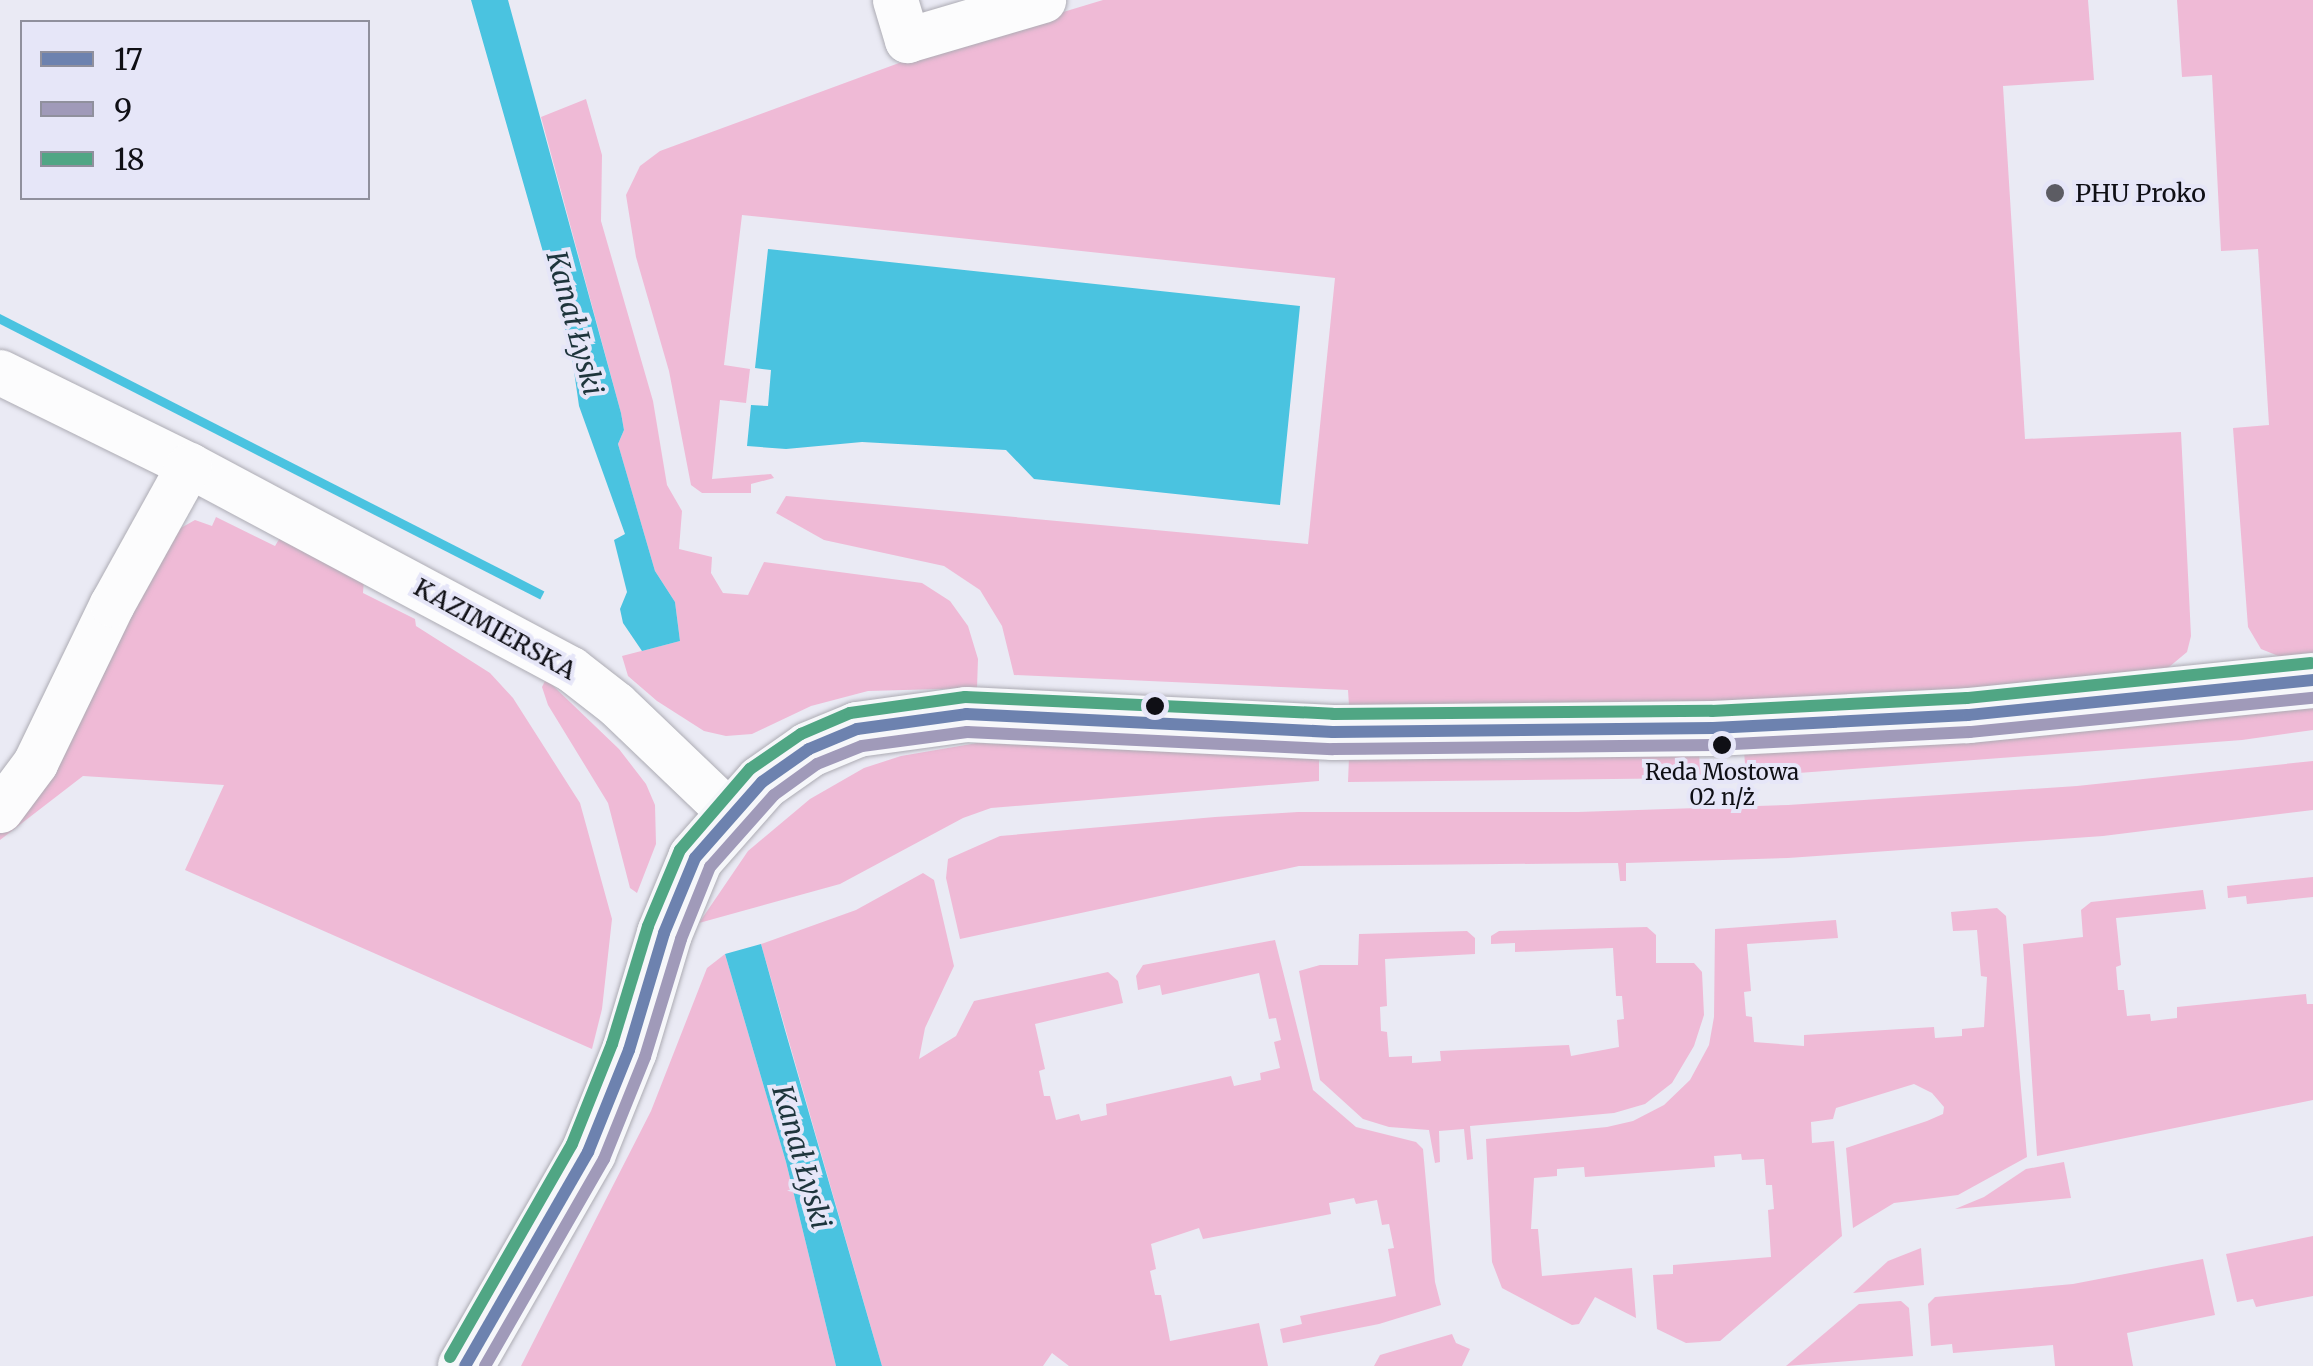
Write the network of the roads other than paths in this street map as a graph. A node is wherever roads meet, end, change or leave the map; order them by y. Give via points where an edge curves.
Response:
1 (895, 0) edge
2 (1044, 0) edge
3 (0, 372) edge
4 (189, 465) junction
5 (2313, 680) edge
6 (0, 810) edge
7 (730, 813) junction
8 (465, 1366) edge

1 - 2 street via 906,40
3 - 4 street, KAZIMIERSKA
4 - 6 street via 34,763
4 - 7 street, KAZIMIERSKA via 571,669
5 - 7 main road via 1968,715 1542,732 1314,731 951,715 857,729 809,749
7 - 8 main road via 694,858 588,1152

